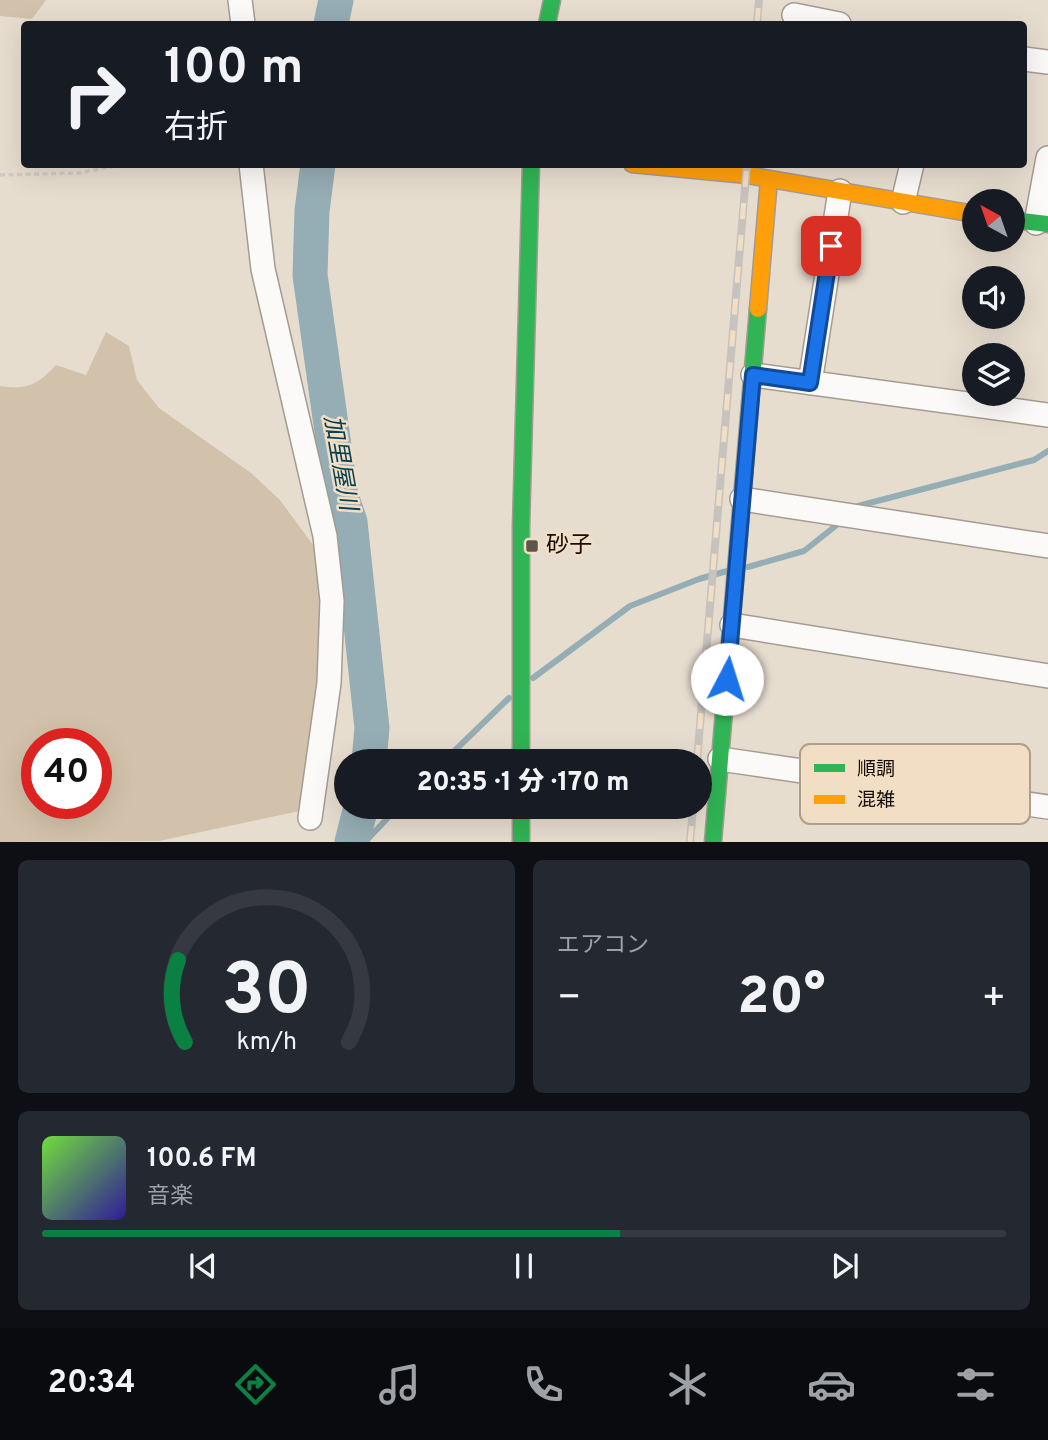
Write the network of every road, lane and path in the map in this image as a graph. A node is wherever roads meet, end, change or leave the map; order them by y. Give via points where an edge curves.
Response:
1 (240, 0) edge
2 (552, 0) edge
3 (794, 13) edge
4 (243, 21) edge
5 (548, 21) edge
6 (827, 21) edge
7 (1027, 59) edge
8 (1048, 62) edge
9 (1048, 158) edge
10 (105, 168) edge
11 (251, 168) edge
12 (531, 168) edge
13 (669, 168) edge
14 (911, 168) edge
15 (795, 174) edge
16 (0, 176) edge
17 (769, 179) junction
18 (840, 191) junction
19 (903, 202) junction
20 (962, 212) edge
21 (1032, 223) edge
22 (753, 375) junction
23 (810, 383) junction
24 (1048, 415) edge
25 (742, 499) junction
26 (1048, 546) edge
27 (732, 625) junction
28 (1048, 676) edge
29 (521, 749) edge
30 (720, 760) junction
31 (800, 771) edge
32 (1030, 804) edge
33 (1048, 807) edge
34 (310, 818) dead end
35 (521, 819) edge
36 (521, 842) edge
37 (713, 842) edge

1 - 4 street
2 - 5 street
3 - 6 street
7 - 8 street
9 - 21 street
10 - 16 path
11 - 34 street via 263,269 325,536 332,601 329,683
12 - 29 street via 521,527
13 - 17 street
14 - 19 street
15 - 17 street
15 - 18 street
17 - 22 street
18 - 19 street
18 - 23 street
19 - 20 street
22 - 23 street
22 - 25 street
23 - 24 street
25 - 26 street
25 - 27 street
27 - 28 street
27 - 30 street
30 - 31 street
30 - 37 street
32 - 33 street
35 - 36 street

